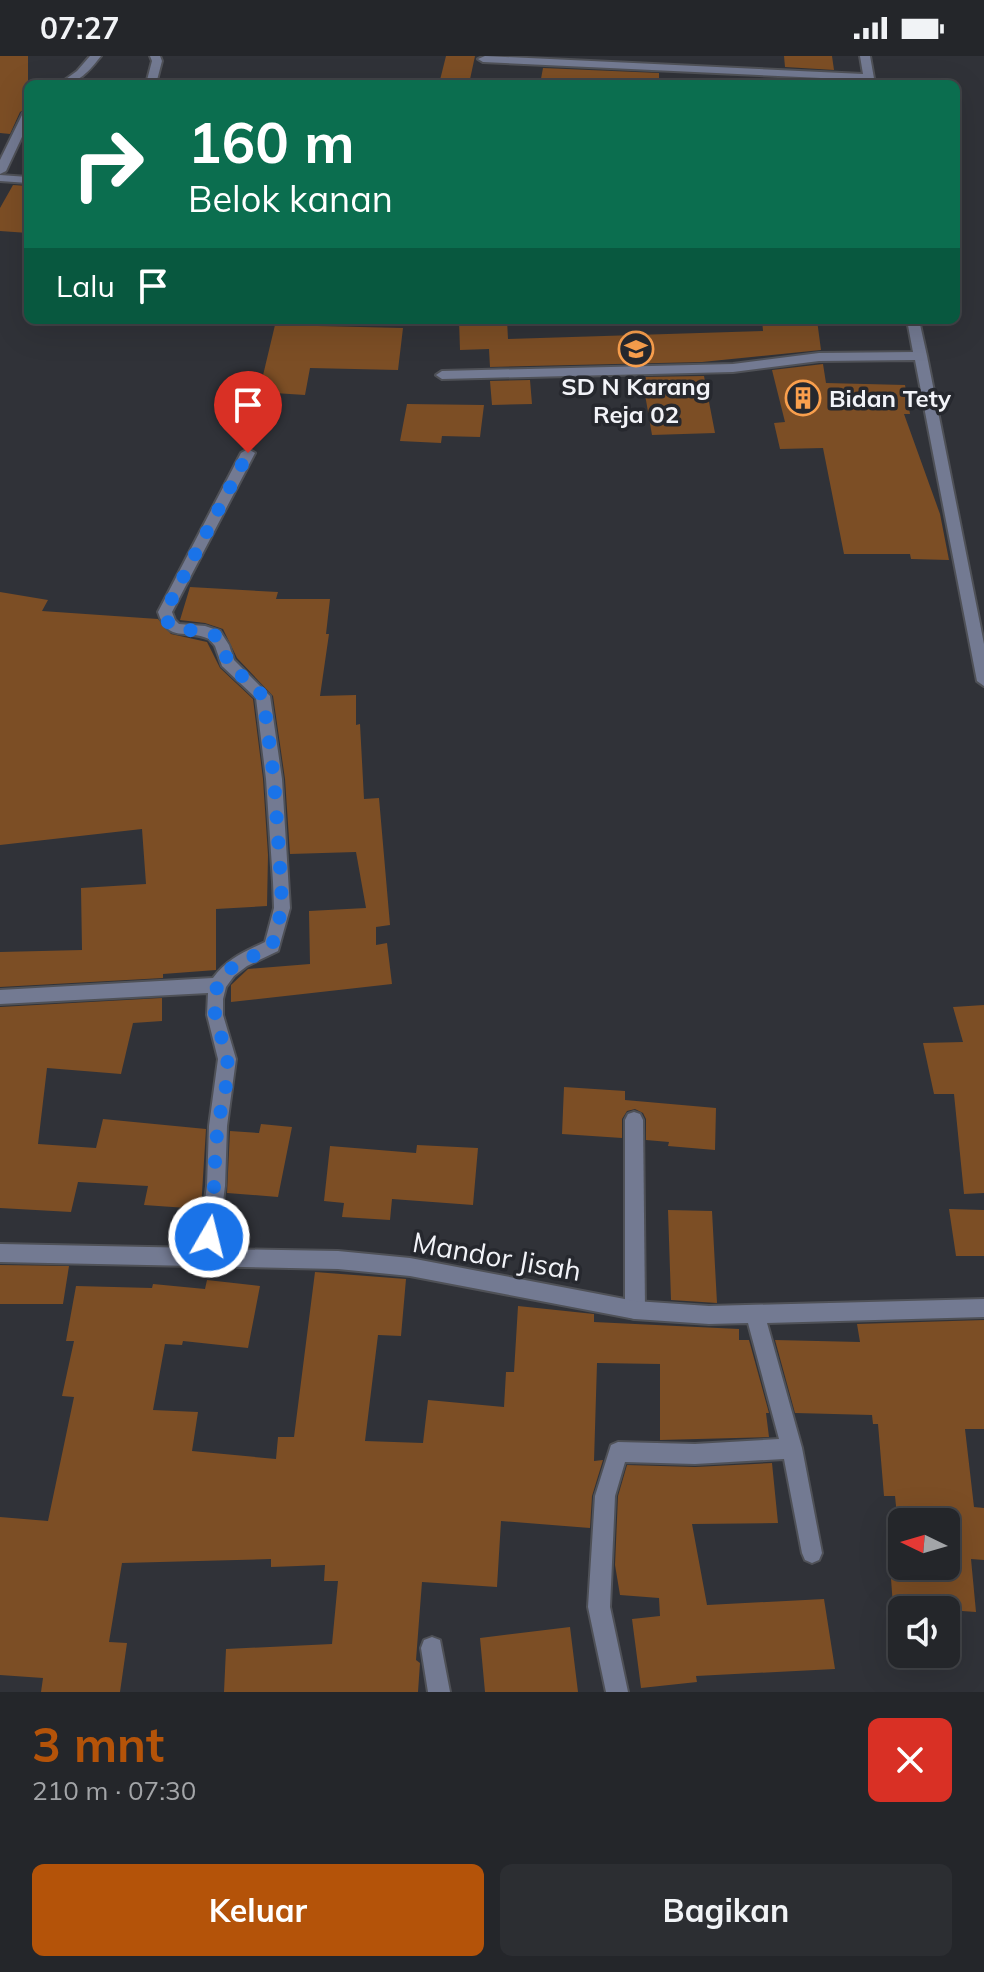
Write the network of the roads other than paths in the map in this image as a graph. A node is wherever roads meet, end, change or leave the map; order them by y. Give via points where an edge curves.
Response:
1 (96, 56) edge
2 (155, 56) edge
3 (865, 56) edge
4 (483, 59) dead end
5 (528, 59) edge
6 (70, 80) edge
7 (152, 80) edge
8 (854, 80) edge
9 (869, 80) edge
10 (24, 121) edge
11 (0, 171) edge
12 (0, 178) edge
13 (24, 180) edge
14 (914, 324) edge
15 (921, 356) junction
16 (442, 375) dead end
17 (248, 453) dead end
18 (984, 681) edge
19 (218, 985) junction
20 (0, 997) edge
21 (634, 1120) dead end
22 (0, 1253) edge
23 (206, 1257) junction
24 (984, 1308) edge
25 (635, 1310) junction
26 (755, 1315) junction
27 (792, 1448) junction
28 (812, 1553) dead end
29 (432, 1648) dead end
30 (439, 1692) edge
31 (617, 1692) edge

1 - 6 street
2 - 7 street
3 - 9 street
4 - 5 street
5 - 8 street
10 - 11 street
12 - 13 street
14 - 15 street
15 - 16 street via 819,357 733,368
15 - 18 street
17 - 19 street via 165,612 172,626 220,638 227,662 263,696 282,908 272,946 241,961
19 - 20 street
19 - 23 street via 215,1015 227,1059
21 - 25 street
22 - 23 street, Mandor Jisah
23 - 25 street, Mandor Jisah via 410,1267
24 - 26 street, Mandor Jisah
25 - 26 street, Mandor Jisah
26 - 27 street
27 - 28 street
27 - 31 street via 618,1452 605,1496 599,1607
29 - 30 street

